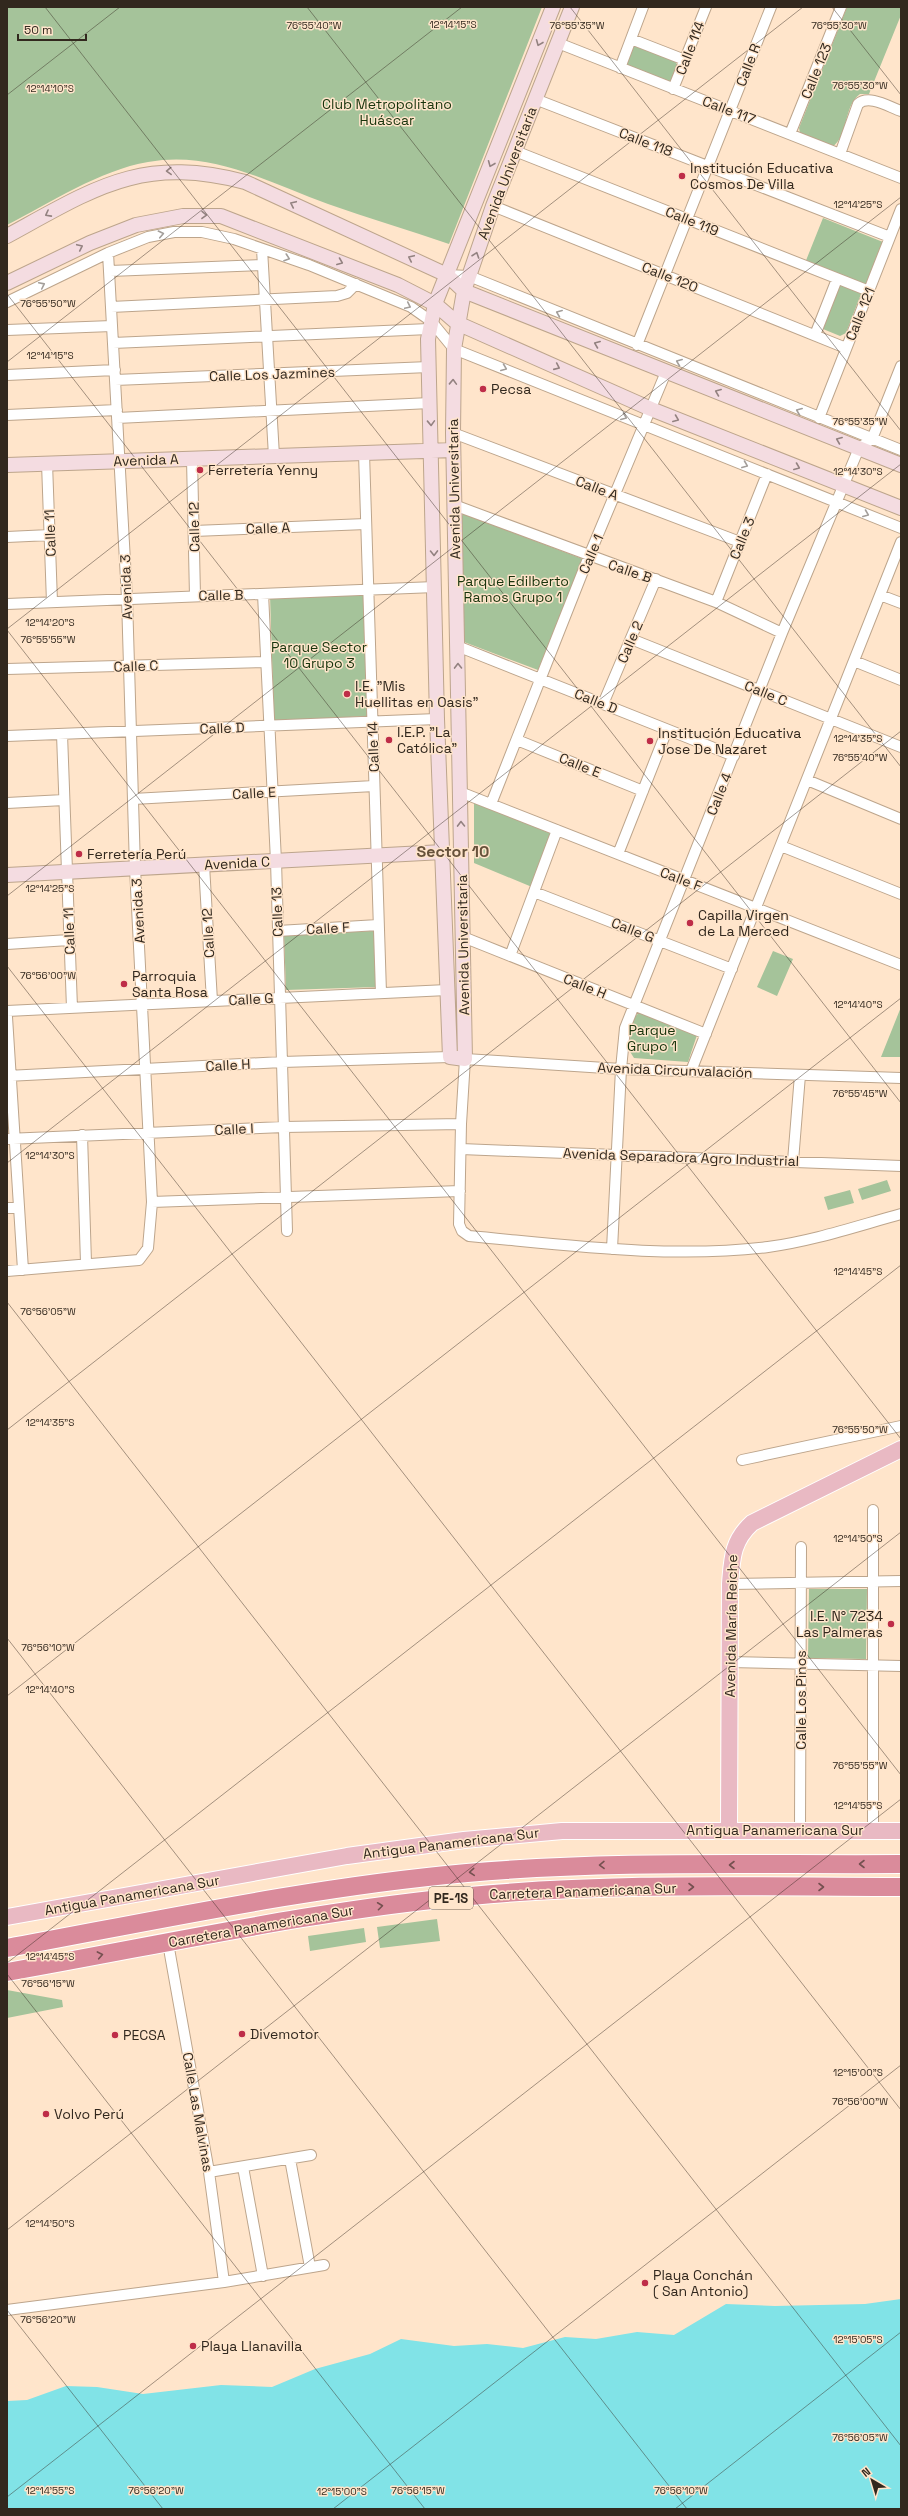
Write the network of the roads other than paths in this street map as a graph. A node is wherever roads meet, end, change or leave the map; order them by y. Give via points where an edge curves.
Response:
1 (553, 7) edge
2 (572, 7) edge
3 (643, 7) edge
4 (706, 7) edge
5 (771, 7) edge
6 (841, 7) edge
7 (631, 39) junction
8 (558, 43) junction
9 (685, 60) junction
10 (620, 68) junction
11 (674, 89) junction
12 (535, 99) junction
13 (730, 111) junction
14 (901, 111) edge
15 (790, 134) junction
16 (515, 151) junction
17 (840, 154) junction
18 (708, 166) junction
19 (901, 178) edge
20 (493, 206) junction
21 (901, 209) edge
22 (687, 219) junction
23 (7, 236) edge
24 (890, 237) junction
25 (262, 249) junction
26 (108, 252) junction
27 (263, 265) junction
28 (110, 271) junction
29 (447, 274) junction
30 (665, 275) junction
31 (469, 276) junction
32 (837, 279) junction
33 (7, 283) edge
34 (356, 284) junction
35 (869, 291) junction
36 (464, 292) junction
37 (265, 300) junction
38 (7, 302) edge
39 (435, 304) junction
40 (111, 307) junction
41 (457, 323) junction
42 (430, 325) junction
43 (112, 326) junction
44 (7, 330) edge
45 (266, 335) junction
46 (815, 335) junction
47 (113, 343) junction
48 (638, 345) junction
49 (846, 348) junction
50 (454, 349) junction
51 (429, 367) junction
52 (901, 367) edge
53 (666, 372) junction
54 (269, 374) junction
55 (7, 375) edge
56 (115, 375) junction
57 (430, 403) junction
58 (651, 409) junction
59 (271, 411) junction
60 (117, 414) junction
61 (7, 415) edge
62 (819, 418) junction
63 (644, 425) junction
64 (453, 433) junction
65 (872, 439) junction
66 (859, 448) junction
67 (454, 450) junction
68 (901, 450) edge
69 (432, 451) junction
70 (364, 453) junction
71 (274, 456) junction
72 (192, 459) junction
73 (119, 461) junction
74 (47, 463) junction
75 (7, 465) edge
76 (901, 465) edge
77 (767, 474) junction
78 (844, 486) junction
79 (616, 495) junction
80 (837, 502) junction
81 (454, 505) junction
82 (901, 508) edge
83 (366, 524) junction
84 (901, 528) edge
85 (194, 532) junction
86 (50, 535) junction
87 (7, 537) edge
88 (740, 542) junction
89 (901, 542) edge
90 (589, 556) junction
91 (656, 579) junction
92 (435, 586) junction
93 (368, 589) junction
94 (263, 594) junction
95 (880, 595) junction
96 (195, 596) junction
97 (127, 598) junction
98 (52, 602) junction
99 (716, 602) junction
100 (901, 603) edge
101 (7, 604) edge
102 (782, 633) junction
103 (631, 639) junction
104 (457, 646) junction
105 (854, 661) junction
106 (266, 662) junction
107 (128, 667) junction
108 (7, 669) edge
109 (541, 679) junction
110 (901, 680) edge
111 (760, 691) junction
112 (604, 704) junction
113 (437, 719) junction
114 (831, 719) junction
115 (372, 721) junction
116 (269, 726) junction
117 (667, 730) junction
118 (131, 731) junction
119 (62, 734) junction
120 (7, 736) edge
121 (517, 740) junction
122 (901, 748) edge
123 (734, 756) junction
124 (807, 780) junction
125 (374, 786) junction
126 (643, 791) junction
127 (271, 792) junction
128 (460, 792) junction
129 (133, 799) junction
130 (64, 800) junction
131 (7, 803) edge
132 (491, 804) junction
133 (901, 819) edge
134 (557, 830) junction
135 (781, 846) junction
136 (443, 852) junction
137 (618, 854) junction
138 (376, 855) junction
139 (276, 861) junction
140 (204, 865) junction
141 (135, 868) junction
142 (67, 872) junction
143 (7, 875) edge
144 (685, 880) junction
145 (534, 892) junction
146 (901, 894) edge
147 (756, 908) junction
148 (378, 925) junction
149 (278, 931) junction
150 (463, 937) junction
151 (68, 940) junction
152 (660, 940) junction
153 (7, 944) edge
154 (510, 956) junction
155 (901, 965) edge
156 (732, 969) junction
157 (447, 990) junction
158 (381, 993) junction
159 (280, 998) junction
160 (212, 1001) junction
161 (143, 1005) junction
162 (633, 1005) junction
163 (72, 1008) junction
164 (7, 1011) edge
165 (7, 1017) edge
166 (706, 1034) junction
167 (450, 1057) junction
168 (465, 1059) junction
169 (282, 1062) junction
170 (146, 1069) junction
171 (620, 1069) junction
172 (692, 1071) junction
173 (800, 1075) junction
174 (9, 1076) edge
175 (901, 1078) edge
176 (461, 1124) junction
177 (284, 1127) junction
178 (149, 1133) junction
179 (82, 1135) junction
180 (11, 1139) edge
181 (460, 1149) junction
182 (617, 1155) junction
183 (793, 1161) junction
184 (901, 1166) edge
185 (460, 1191) junction
186 (286, 1195) junction
187 (152, 1202) junction
188 (7, 1208) edge
189 (19, 1208) junction
190 (901, 1214) edge
191 (287, 1231) dead end
192 (612, 1249) junction
193 (86, 1264) junction
194 (23, 1270) junction
195 (7, 1271) edge
196 (901, 1426) edge
197 (901, 1448) edge
198 (742, 1460) dead end
199 (873, 1510) dead end
200 (801, 1547) dead end
201 (874, 1581) junction
202 (901, 1581) edge
203 (802, 1583) junction
204 (730, 1584) junction
205 (730, 1662) junction
206 (801, 1664) junction
207 (874, 1666) junction
208 (901, 1666) edge
209 (800, 1829) junction
210 (729, 1830) junction
211 (873, 1831) junction
212 (901, 1831) edge
213 (901, 1864) edge
214 (901, 1887) edge
215 (7, 1917) edge
216 (168, 1943) junction
217 (7, 1948) edge
218 (7, 1972) edge
219 (311, 2155) dead end
220 (290, 2159) junction
221 (243, 2167) junction
222 (209, 2172) junction
223 (324, 2264) dead end
224 (310, 2267) junction
225 (263, 2276) junction
226 (224, 2282) junction
227 (7, 2310) edge

1 -> 29 street, Avenida Universitaria
2 - 8 street, Avenida Universitaria
3 - 7 street
4 - 9 street, Calle 114
5 - 13 street, Calle R
6 - 15 street, Calle 123
7 - 9 street
7 - 10 street
8 - 10 street, Calle 117
8 - 12 street, Avenida Universitaria
9 - 11 street, Calle 114
10 - 11 street, Calle 117
11 - 13 street, Calle 117
12 - 16 street, Avenida Universitaria
12 - 18 street, Calle 118
13 - 15 street, Calle 117
13 - 18 street, Calle R
14 - 17 street via 871,100 862,101 858,104
15 - 17 street, Calle 117
16 - 20 street, Avenida Universitaria
16 - 22 street, Calle 119
17 - 19 street, Calle 117
18 - 22 street, Calle R
18 - 24 street, Calle 118
20 - 30 street, Calle 120
31 -> 20 street, Avenida Universitaria
21 - 24 street, Calle 121
22 - 30 street, Calle R
22 - 32 street, Calle 119
29 -> 23 street via 245,182 190,171 165,171 119,180 72,201
24 - 35 street, Calle 121
26 -> 25 street via 148,237 189,231 216,234
25 - 27 street
25 -> 34 street
26 - 28 street, Avenida 3
38 -> 26 street
27 - 28 street
27 - 37 street
28 - 40 street, Avenida 3
29 - 31 street
29 - 36 street
29 - 39 street, Avenida Universitaria
30 - 46 street, Calle 120
30 - 48 street, Calle R
31 - 36 street, Avenida Universitaria
48 -> 31 street
32 - 35 street, Calle 119
32 - 46 street
33 -> 39 street via 90,243 136,225 183,216 204,215 221,216 248,225 398,285
34 - 37 street via 344,295
34 -> 42 street via 411,307
35 - 49 street, Calle 121
36 - 41 street, Avenida Universitaria
53 -> 36 street
37 - 40 street
37 - 45 street
39 - 41 street
39 - 42 street, Avenida Universitaria
40 - 43 street, Avenida 3
41 - 50 street, Avenida Universitaria
41 -> 58 street
42 - 45 street
42 - 50 street
42 - 51 street, Avenida Universitaria
43 - 44 street
43 - 47 street, Avenida 3
45 - 47 street
45 - 54 street
46 - 49 street, Calle 120
47 - 56 street, Avenida 3
62 -> 48 street
49 - 62 street, Calle 121
50 -> 63 street
64 -> 50 street, Avenida Universitaria
51 - 54 street, Calle Los Jazmines
51 - 57 street, Avenida Universitaria
52 - 65 street
53 - 58 street, Calle 1
66 -> 53 street
54 - 56 street, Calle Los Jazmines
54 - 59 street
55 - 56 street, Calle Los Jazmines
56 - 60 street, Avenida 3
57 - 59 street
57 -> 69 street, Avenida Universitaria
58 - 63 street, Calle 1
58 -> 78 street
59 - 60 street
59 - 71 street
60 - 61 street
60 - 73 street, Avenida 3
62 - 65 street
63 -> 77 street
63 - 79 street, Calle 1
64 - 67 street, Avenida Universitaria
64 - 79 street, Calle A
65 - 66 street
65 - 68 street
66 - 76 street
66 - 78 street, Calle 4
67 - 69 street, Avenida A
67 - 81 street, Avenida Universitaria
69 - 70 street, Avenida A
69 -> 92 street, Avenida Universitaria
70 - 71 street, Avenida A
70 - 83 street, Calle 14
71 - 72 street, Avenida A
72 - 73 street, Avenida A
72 - 85 street, Calle 12
73 - 74 street, Avenida A
73 - 97 street, Avenida 3
74 - 75 street, Avenida A
74 - 86 street, Calle 11
77 - 80 street
77 - 88 street, Calle 3
78 - 80 street, Calle 4
78 - 82 street
79 - 88 street, Calle A
79 - 90 street, Calle 1
80 -> 84 street
80 - 102 street, Calle 4
81 - 90 street, Calle B
81 - 104 street, Avenida Universitaria
83 - 85 street, Calle A
83 - 93 street, Calle 14
85 - 96 street, Calle 12
86 - 87 street
86 - 98 street, Calle 11
88 - 99 street, Calle 3
89 - 95 street
90 - 91 street, Calle B
90 - 109 street, Calle 1
91 - 99 street, Calle B
91 - 103 street, Calle 2
92 - 93 street, Calle B
92 - 113 street, Avenida Universitaria
93 - 94 street, Calle B
93 - 115 street, Calle 14
94 - 96 street, Calle B
94 - 106 street, Calle 13
95 - 100 street
95 - 105 street
96 - 97 street, Calle B
97 - 98 street, Calle B
97 - 107 street, Avenida 3
98 - 101 street, Calle B
99 - 102 street, Calle B
102 - 111 street, Calle 4
103 - 111 street, Calle C
103 - 112 street, Calle 2
104 - 109 street, Calle D
128 -> 104 street, Avenida Universitaria
105 - 110 street
105 - 114 street
106 - 107 street, Calle C
106 - 116 street, Calle 13
107 - 108 street, Calle C
107 - 118 street, Avenida 3
109 - 112 street, Calle D
109 - 121 street, Calle 1
111 - 114 street, Calle C
111 - 123 street, Calle 4
112 - 117 street, Calle D
113 - 115 street, Calle D
113 - 136 street, Avenida Universitaria
114 - 122 street, Calle C
114 - 124 street
115 - 116 street, Calle D
115 - 125 street, Calle 14
116 - 118 street, Calle D
116 - 127 street, Calle 13
117 - 123 street, Calle D
117 - 126 street
118 - 119 street, Calle D
118 - 129 street, Avenida 3
119 - 120 street, Calle D
119 - 130 street, Calle 11
121 - 126 street, Calle E
121 - 132 street, Calle 1
123 - 144 street, Calle 4
124 - 133 street
124 - 135 street
125 - 127 street, Calle E
125 - 138 street, Calle 14
126 - 137 street
127 - 129 street, Calle E
127 - 139 street, Calle 13
128 - 132 street, Calle F
150 -> 128 street, Avenida Universitaria
129 - 141 street, Avenida 3
130 - 131 street
130 - 142 street, Calle 11
132 - 134 street, Calle F
134 - 137 street, Calle F
134 - 145 street
135 - 146 street
135 - 147 street
136 - 138 street, Avenida C
136 - 157 street, Avenida Universitaria
137 - 144 street, Calle F
138 - 139 street, Avenida C
138 - 148 street, Calle 14
139 - 140 street, Avenida C
139 - 149 street, Calle 13
140 - 141 street, Avenida C
140 - 160 street, Calle 12
141 - 142 street, Avenida C
141 - 161 street, Avenida 3
142 - 143 street, Avenida C
142 - 151 street, Calle 11
144 - 147 street, Calle F
144 - 152 street, Calle 4
145 - 152 street, Calle G
145 - 154 street
147 - 155 street, Calle F
147 - 156 street
148 - 149 street, Calle F
148 - 158 street, Calle 14
149 - 159 street, Calle 13
150 - 154 street, Calle H
150 - 168 street, Avenida Universitaria
151 - 153 street
151 - 163 street, Calle 11
152 - 156 street, Calle G
152 - 162 street, Calle 4
154 - 162 street, Calle H
156 - 166 street
157 - 158 street, Calle G
157 - 167 street, Avenida Universitaria
158 - 159 street, Calle G
159 - 160 street, Calle G
159 - 169 street, Calle 13
160 - 161 street, Calle G
161 - 163 street, Calle G
161 - 170 street, Avenida 3
162 - 166 street, Calle H
162 - 171 street, Calle 4 via 624,1033
163 - 164 street, Calle G
165 - 174 street
166 - 172 street
167 - 168 street, Avenida Circunvalación
167 - 169 street, Calle H
168 - 171 street, Avenida Circunvalación
168 - 176 street, Avenida Universitaria
169 - 170 street, Calle H
169 - 177 street, Calle 13
170 - 174 street, Calle H
170 - 178 street, Avenida 3
171 - 172 street, Avenida Circunvalación
171 - 182 street, Calle 4
172 - 173 street, Avenida Circunvalación
173 - 175 street, Avenida Circunvalación
173 - 183 street
174 - 180 street
176 - 177 street, Calle I
176 - 181 street, Avenida Universitaria
177 - 178 street, Calle I
177 - 186 street, Calle 13
178 - 179 street, Calle I
178 - 187 street, Avenida 3
179 - 180 street, Calle I
179 - 193 street
180 - 189 street
181 - 182 street, Avenida Separadora Agro Industrial
181 - 185 street, Avenida Universitaria
182 - 183 street, Avenida Separadora Agro Industrial
182 - 192 street, Calle 4
183 - 184 street, Avenida Separadora Agro Industrial
185 - 186 street
185 - 192 street, Avenida Universitaria via 459,1224 462,1231 469,1236
186 - 187 street
186 - 191 street, Calle 13
187 - 193 street, Avenida 3 via 148,1248 139,1260
188 - 189 street
189 - 194 street
190 - 192 street via 806,1240 769,1247 661,1251
193 - 194 street
194 - 195 street
196 - 198 street
197 - 204 main road, Avenida María Reiche via 752,1523 744,1530 734,1547
199 - 201 street
200 - 203 street, Calle Los Pinos
201 - 202 street
201 - 203 street
201 - 207 street
203 - 204 street
203 - 206 street, Calle Los Pinos
204 - 205 main road, Avenida María Reiche
205 - 206 street
205 - 210 main road, Avenida María Reiche
206 - 207 street
206 - 209 street, Calle Los Pinos
207 - 208 street
207 - 211 street
209 - 210 main road, Antigua Panamericana Sur
209 - 211 main road, Antigua Panamericana Sur
210 - 215 main road, Antigua Panamericana Sur via 562,1831 464,1840 347,1856
211 - 212 main road, Antigua Panamericana Sur
213 -> 217 highway, Carretera Panamericana Sur / PE-1S via 619,1865 467,1873 287,1897
216 -> 214 highway, Carretera Panamericana Sur / PE-1S via 360,1909 516,1892 617,1888
218 -> 216 highway, Carretera Panamericana Sur / PE-1S
216 - 222 street, Calle Las Malvinas
219 - 220 street
220 - 221 street
220 - 224 street
221 - 222 street
221 - 225 street
222 - 226 street, Calle Las Malvinas
223 - 224 street
224 - 225 street
225 - 226 street
226 - 227 street

